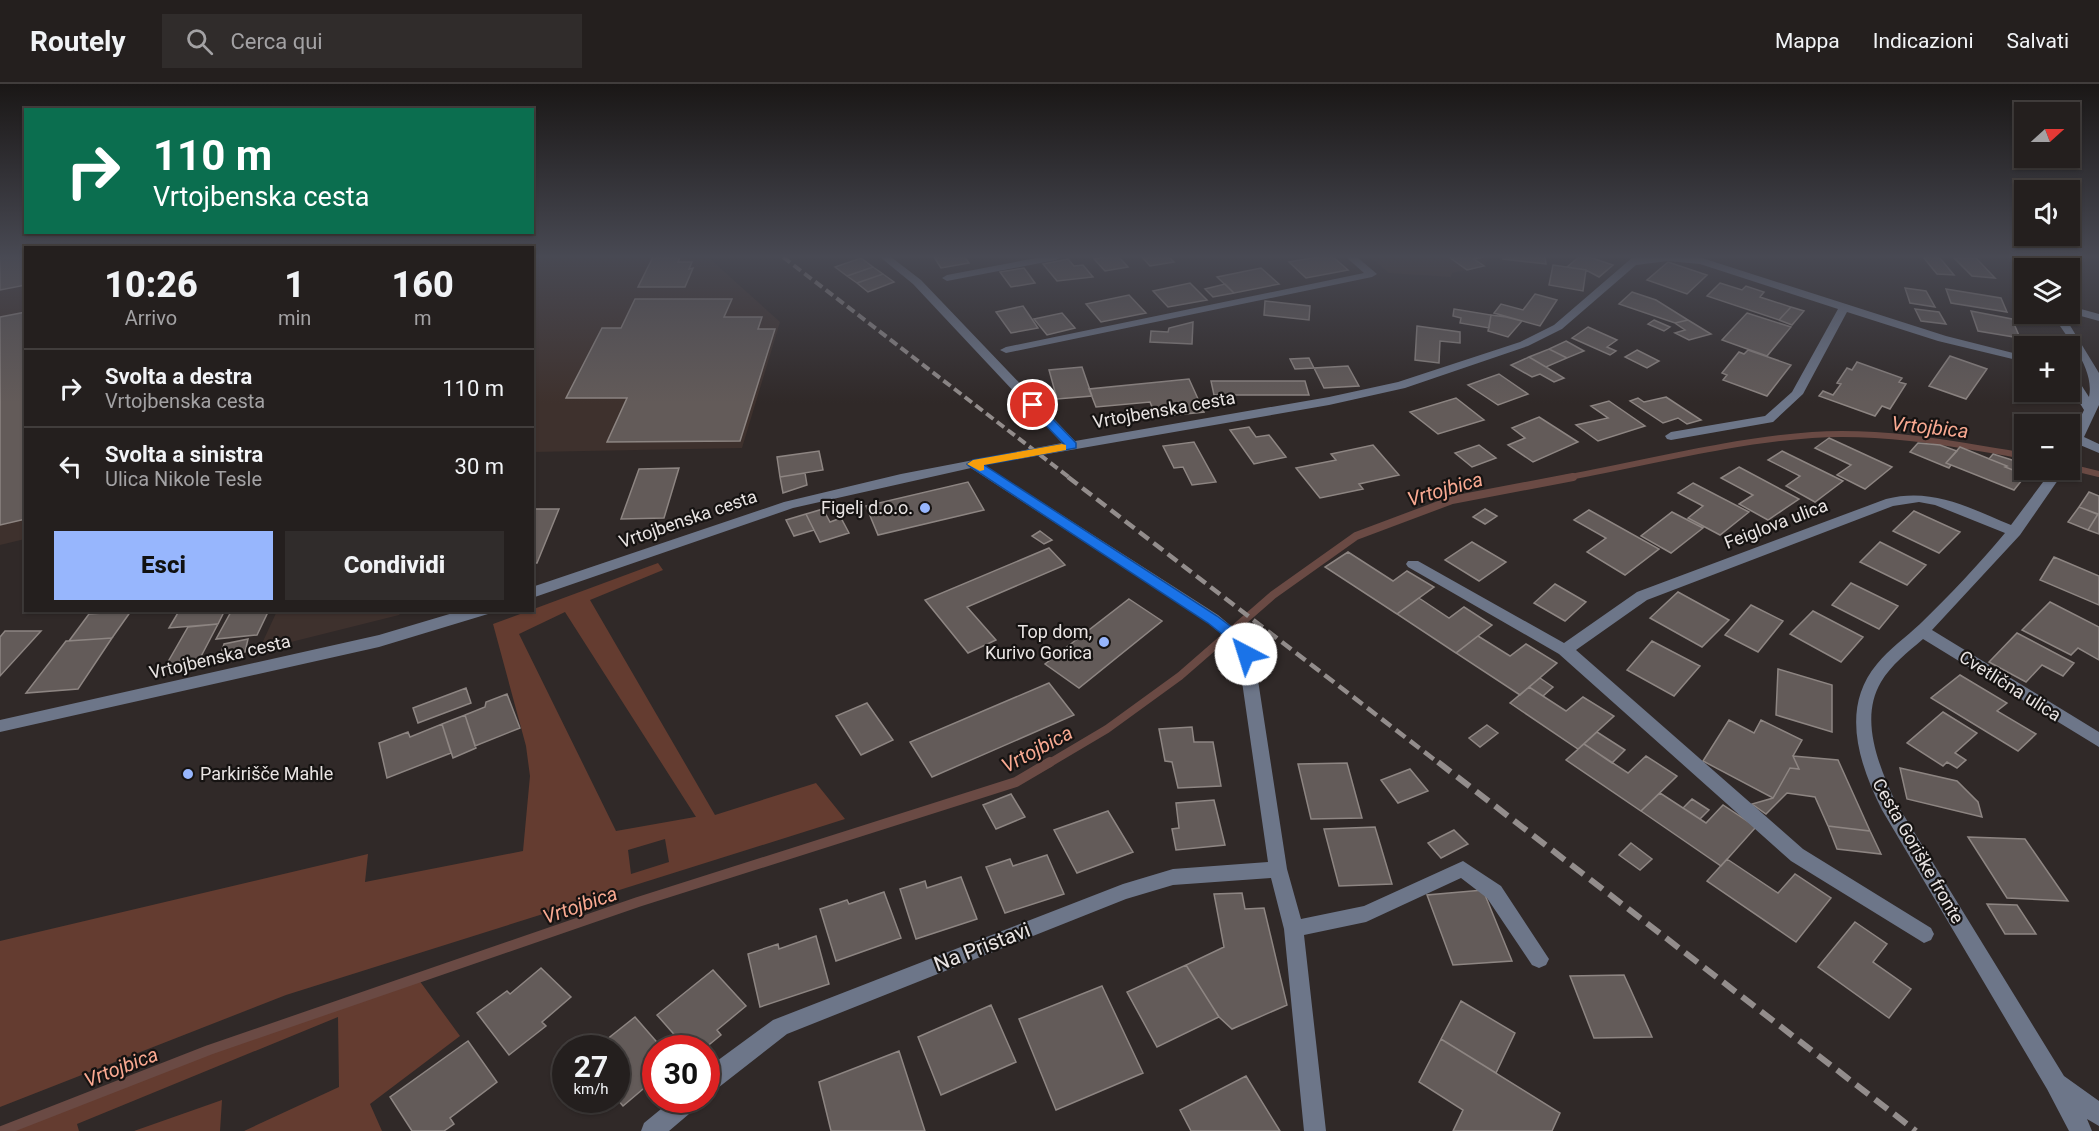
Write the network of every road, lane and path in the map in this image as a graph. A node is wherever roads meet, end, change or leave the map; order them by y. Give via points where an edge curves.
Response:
1 (940, 306) edge
2 (1219, 306) edge
3 (1582, 306) edge
4 (1837, 306) edge
5 (1844, 308) junction
6 (2080, 312) edge
7 (2099, 318) edge
8 (1006, 350) dead end
9 (2014, 356) edge
10 (2080, 357) edge
11 (2080, 373) edge
12 (2097, 375) edge
13 (2080, 393) edge
14 (2090, 409) junction
15 (2080, 434) edge
16 (1671, 436) dead end
17 (2080, 440) edge
18 (1072, 446) junction
19 (2099, 449) edge
20 (973, 464) junction
21 (2052, 480) edge
22 (2015, 532) junction
23 (1413, 564) dead end
24 (534, 592) edge
25 (476, 612) edge
26 (1922, 631) junction
27 (1565, 650) junction
28 (0, 726) edge
29 (2099, 740) edge
30 (1278, 869) junction
31 (1294, 929) junction
32 (1924, 934) dead end
33 (1539, 959) dead end
34 (720, 1072) edge
35 (2055, 1082) junction
36 (673, 1113) edge
37 (2099, 1115) edge
38 (652, 1131) edge
39 (1315, 1131) edge
40 (2081, 1131) edge

1 - 18 street
2 - 8 street
3 - 18 street, Vrtojbenska cesta via 1558,327 1524,344 1370,393
4 - 5 street
5 - 9 street via 1942,339
5 - 16 street via 1797,394 1769,419
6 - 7 street
10 - 12 street
11 - 12 street
12 - 14 street via 2097,396
13 - 14 street
14 - 15 street
17 - 19 street
18 - 20 street, Vrtojbenska cesta
20 - 24 street, Vrtojbenska cesta via 789,505
20 - 30 street via 1213,619 1237,639 1248,665
21 - 22 street, Cesta Goriške fronte
22 - 26 street, Cesta Goriške fronte
22 - 27 street, Feiglova ulica via 1938,501 1919,498 1891,502 1642,597
23 - 27 street
25 - 28 street, Vrtojbenska cesta via 379,641
26 - 29 street, Cvetlična ulica
26 - 35 street, Cesta Goriške fronte via 1892,655 1866,698 1863,737 1872,771 1888,805
27 - 32 street via 1797,855
30 - 31 street
30 - 34 street, Na Pristavi via 1173,877 1124,892 780,1027
31 - 33 street via 1366,914 1463,869 1494,892
31 - 39 street
35 - 37 street
35 - 40 street, Cesta Goriške fronte
36 - 38 street

